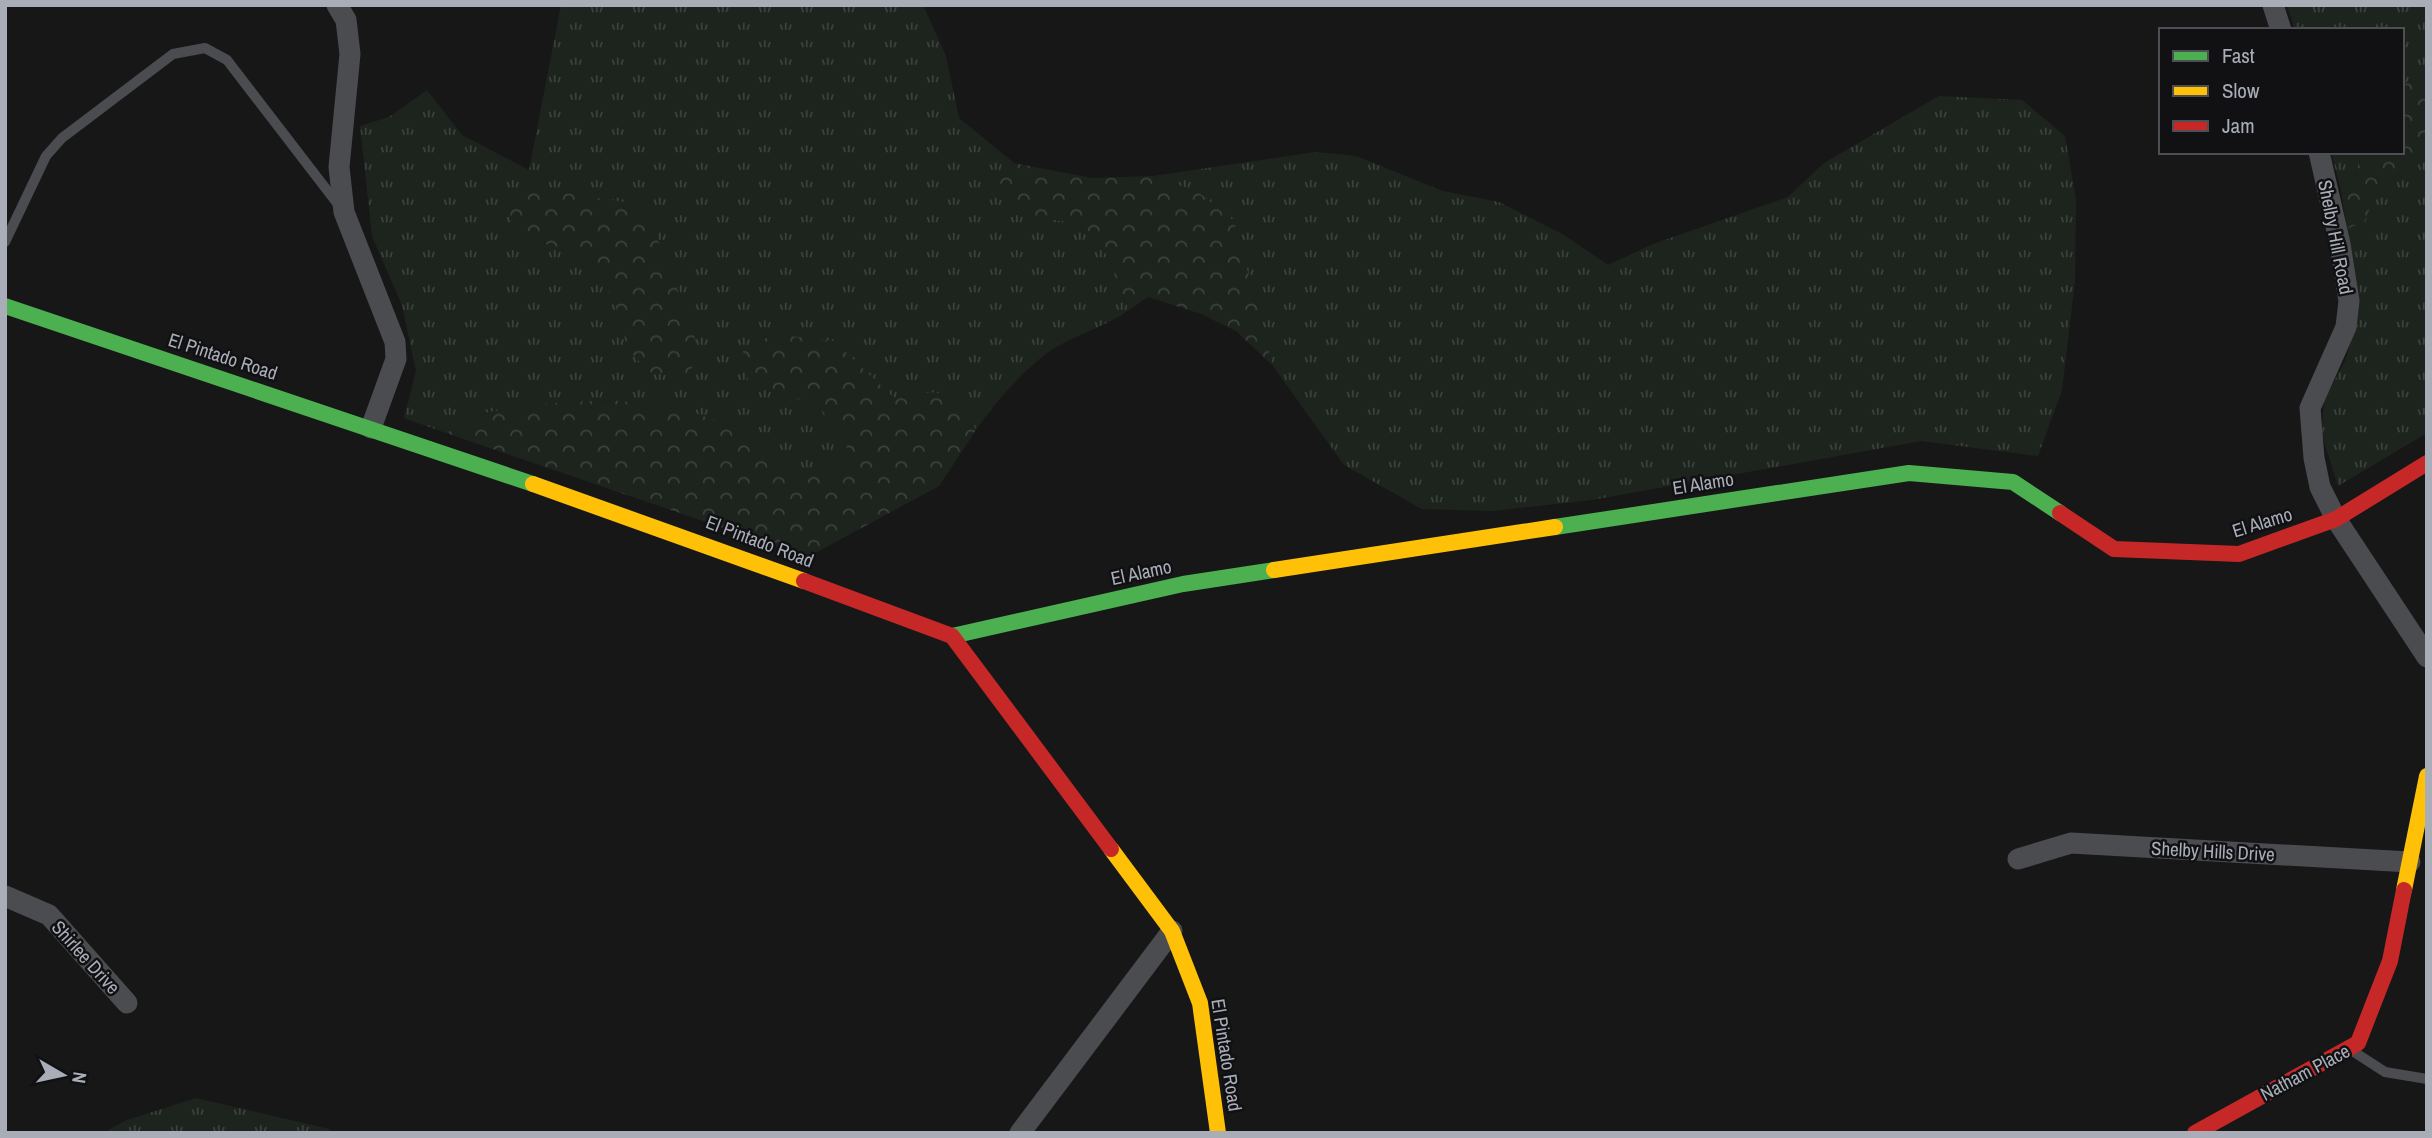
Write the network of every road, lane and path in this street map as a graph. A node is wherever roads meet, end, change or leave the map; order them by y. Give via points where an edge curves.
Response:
1 (337, 5) edge
2 (2273, 5) edge
3 (2280, 28) edge
4 (2319, 154) edge
5 (344, 212) junction
6 (5, 242) edge
7 (5, 306) edge
8 (371, 428) junction
9 (2427, 463) edge
10 (2336, 519) junction
11 (951, 636) junction
12 (2427, 657) edge
13 (2426, 786) edge
14 (2018, 859) dead end
15 (2410, 862) junction
16 (5, 896) edge
17 (1172, 931) junction
18 (127, 1003) dead end
19 (2349, 1048) junction
20 (2427, 1079) edge
21 (1020, 1133) edge
22 (1218, 1133) edge
23 (2195, 1133) edge

1 - 5 street via 346,20 350,54 339,167
2 - 3 street
4 - 10 street, Shelby Hill Road via 2349,301 2346,327 2310,408 2320,486
5 - 6 lane via 227,60 205,48 173,54 62,138 46,156
5 - 8 street via 395,342 396,359
7 - 8 street, El Pintado Road
8 - 11 street, El Pintado Road via 688,537
9 - 10 street, El Alamo
10 - 11 street, El Alamo via 2239,554 2113,549 2012,482 1909,473 1183,584
10 - 12 street
11 - 17 street, El Pintado Road
13 - 15 street, Natham Place
14 - 15 street, Shelby Hills Drive via 2071,843
15 - 19 street, Natham Place via 2390,961 2358,1043
16 - 18 street, Shirlee Drive via 49,915
17 - 21 street
17 - 22 street, El Pintado Road via 1200,1003
19 - 20 lane via 2385,1072
19 - 23 street, Natham Place

